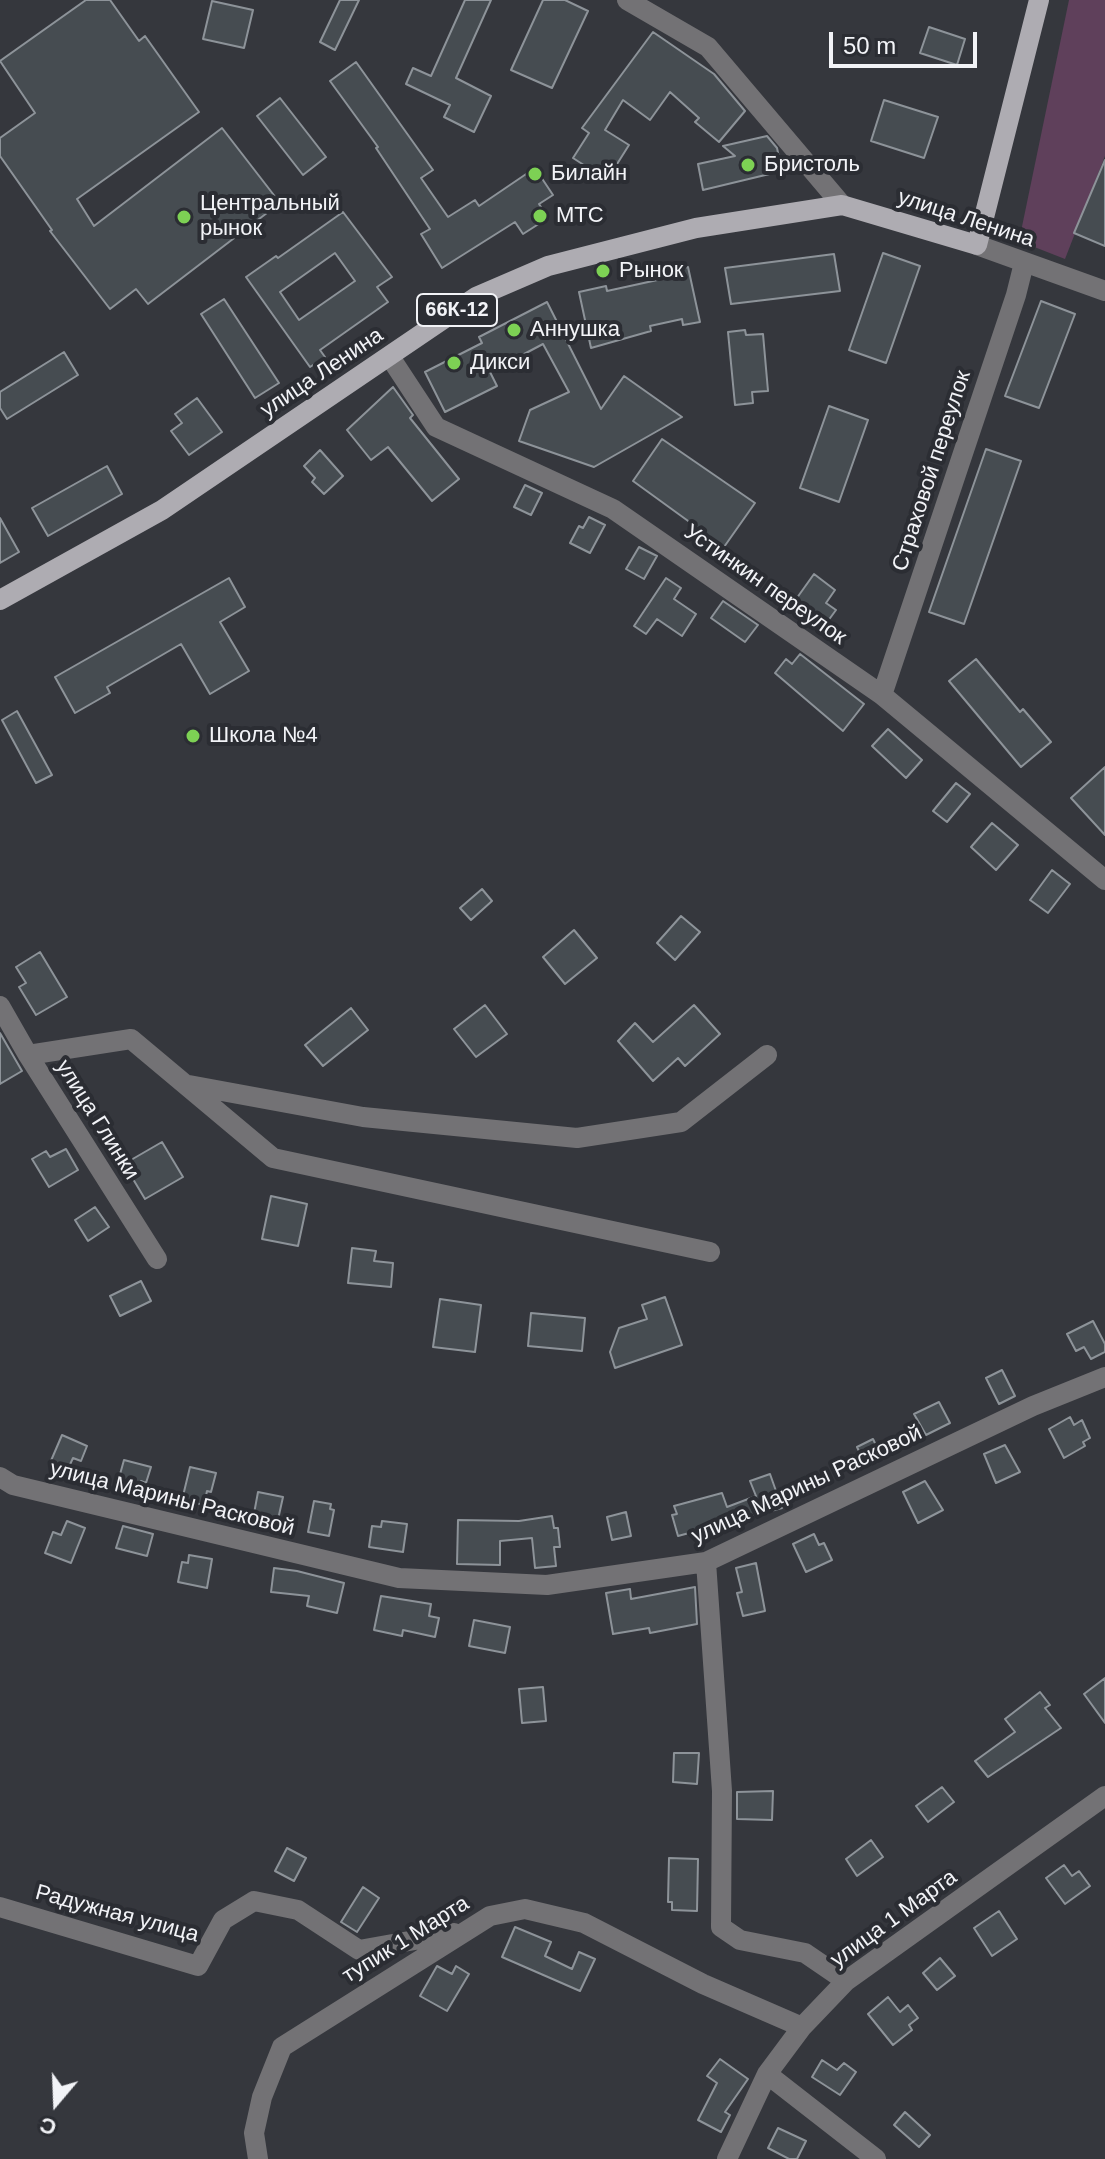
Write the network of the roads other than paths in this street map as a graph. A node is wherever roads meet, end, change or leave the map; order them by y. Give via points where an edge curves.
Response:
1 (627, 0) edge
2 (1039, 0) edge
3 (842, 205) junction
4 (977, 245) junction
5 (1024, 263) junction
6 (1105, 291) edge
7 (390, 357) junction
8 (0, 600) edge
9 (882, 695) junction
10 (1105, 880) edge
11 (0, 1006) edge
12 (28, 1055) junction
13 (767, 1055) dead end
14 (185, 1084) junction
15 (710, 1252) dead end
16 (157, 1259) dead end
17 (1105, 1377) edge
18 (0, 1477) edge
19 (706, 1562) junction
20 (1105, 1796) edge
21 (0, 1907) edge
22 (465, 1931) junction
23 (846, 1981) junction
24 (802, 2027) junction
25 (767, 2074) junction
26 (258, 2159) edge
27 (727, 2159) edge
28 (876, 2159) edge

1 - 3 street via 708,47
2 - 4 main road
3 - 4 main road, улица Ленина / 66К-12
3 - 7 main road, улица Ленина / 66К-12 via 696,228 548,266 476,297
4 - 5 street, улица Ленина
5 - 6 street, улица Ленина
5 - 9 street, Страховой переулок
7 - 8 main road, улица Ленина / 66К-12 via 162,510
7 - 9 street, Устинкин переулок via 436,427 613,509
9 - 10 street, Устинкин переулок
11 - 12 street, улица Глинки
12 - 14 street via 131,1039
12 - 16 street, улица Глинки
13 - 14 street via 681,1122 577,1138 363,1117
14 - 15 street via 273,1158
17 - 19 street, улица Марины Расковой
18 - 19 street, улица Марины Расковой via 13,1485 399,1578 547,1585
19 - 23 street via 722,1791 721,1927 740,1940 805,1953
20 - 23 street, улица 1 Марта
21 - 22 street, Радужная улица via 198,1966 223,1920 254,1901 298,1910 359,1950
22 - 24 street, тупик 1 Марта via 490,1916 525,1909 584,1923
22 - 26 street, тупик 1 Марта via 282,2047 254,2133
23 - 24 street, улица 1 Марта
24 - 25 street, улица 1 Марта
25 - 27 street, улица 1 Марта
25 - 28 street

